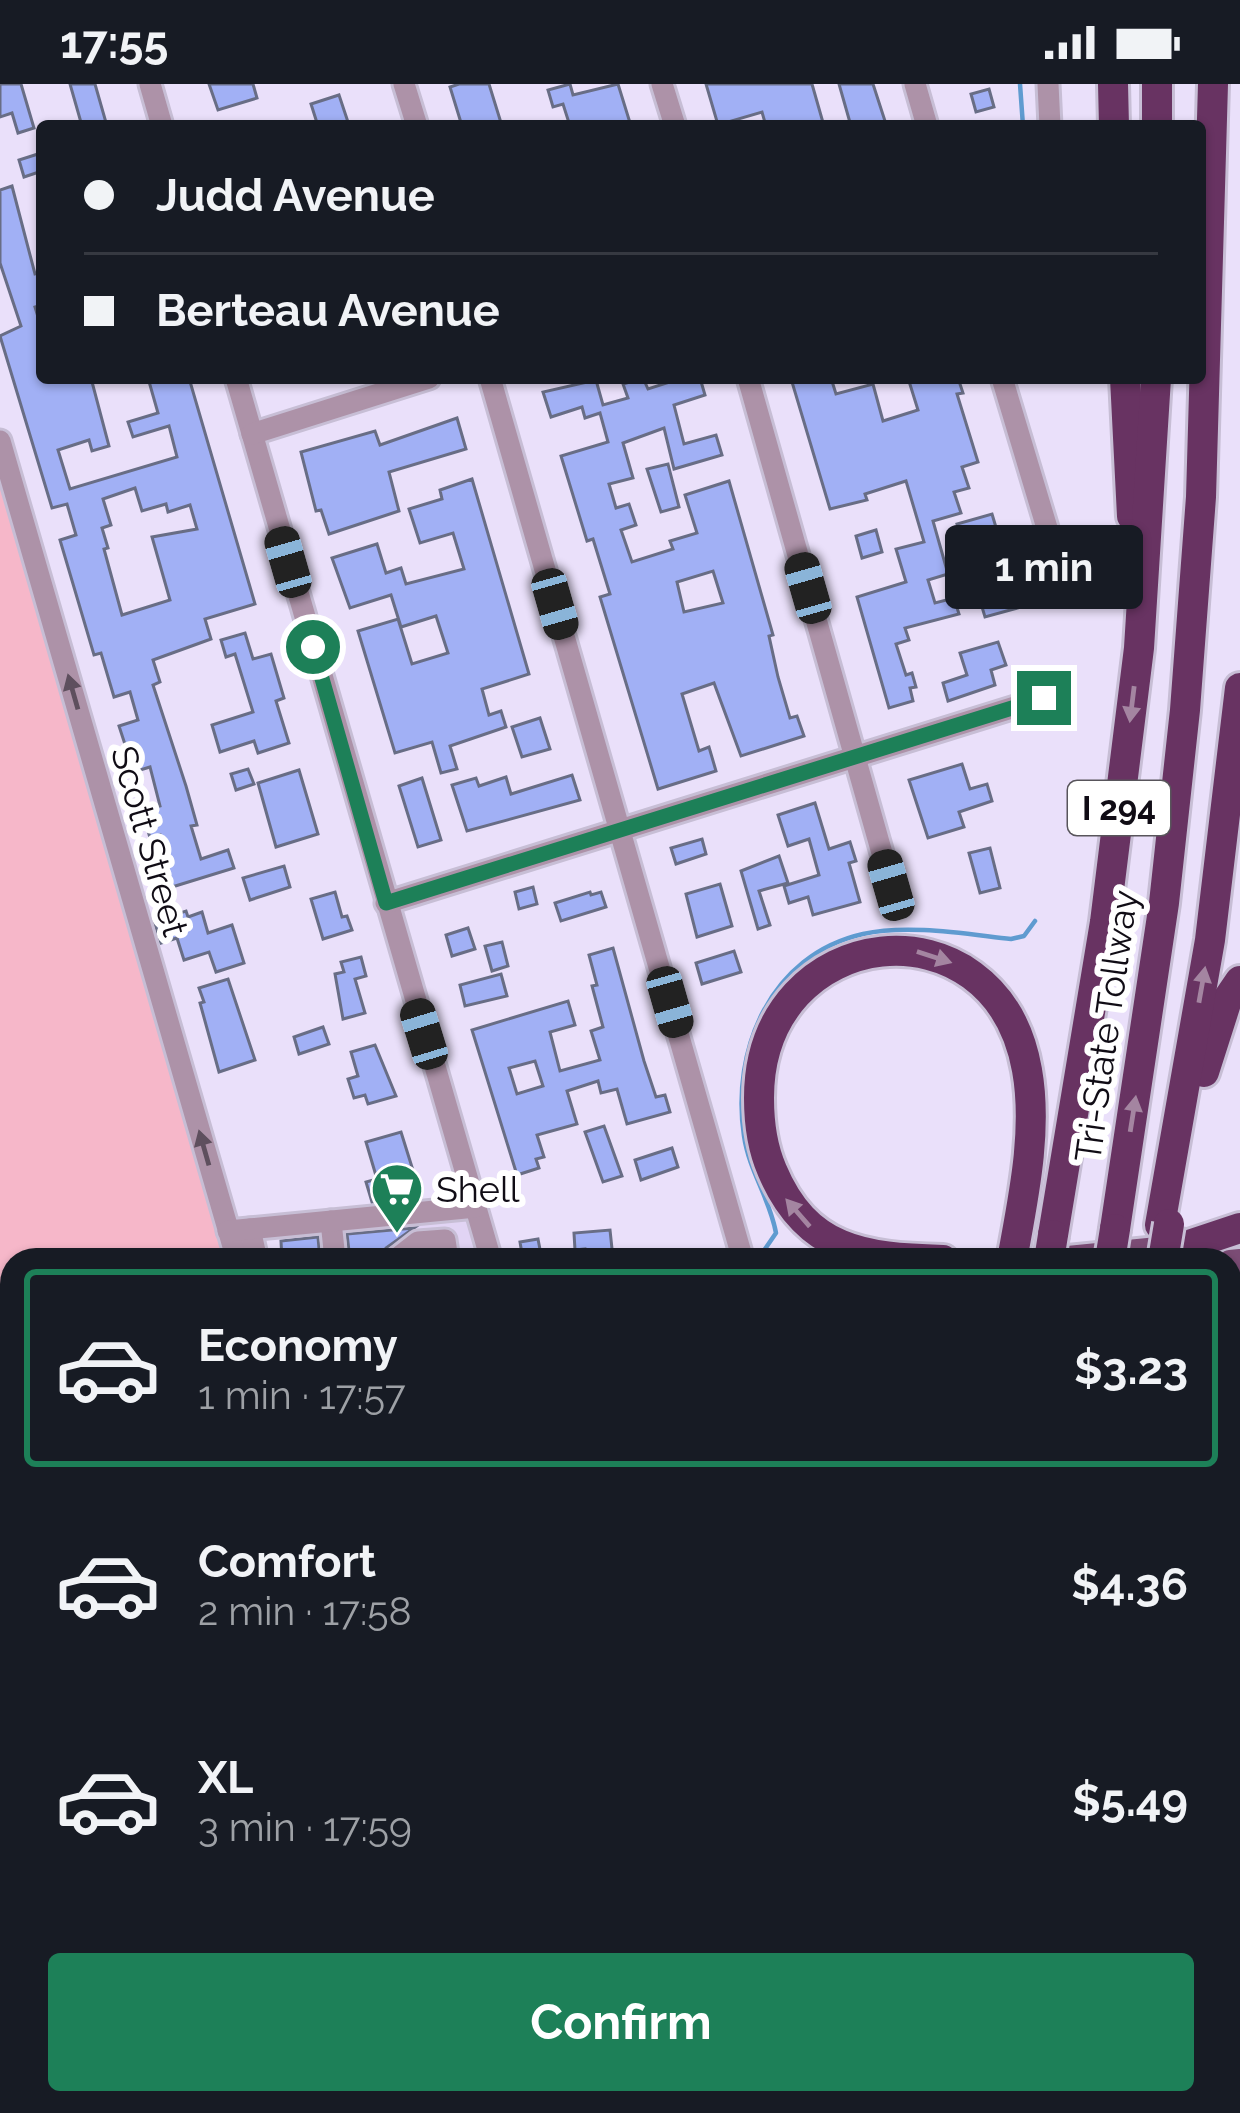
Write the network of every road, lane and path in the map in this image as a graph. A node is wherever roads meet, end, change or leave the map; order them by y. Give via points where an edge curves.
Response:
1 (150, 84) edge
2 (404, 84) edge
3 (662, 84) edge
4 (915, 84) edge
5 (1048, 84) edge
6 (1113, 84) edge
7 (1157, 84) edge
8 (1213, 84) edge
9 (160, 120) edge
10 (415, 120) edge
11 (673, 120) edge
12 (925, 120) edge
13 (1050, 120) edge
14 (1114, 120) edge
15 (1157, 120) edge
16 (1206, 347) edge
17 (238, 384) edge
18 (410, 384) edge
19 (492, 384) edge
20 (750, 384) edge
21 (1004, 384) edge
22 (1124, 384) edge
23 (1156, 384) edge
24 (1205, 384) edge
25 (252, 434) junction
26 (0, 441) edge
27 (1050, 538) dead end
28 (1138, 648) junction
29 (1240, 688) edge
30 (1044, 698) dead end
31 (855, 757) junction
32 (621, 830) junction
33 (891, 885) dead end
34 (386, 903) junction
35 (1240, 982) edge
36 (476, 1207) junction
37 (331, 1221) junction
38 (1240, 1228) edge
39 (239, 1230) junction
40 (1240, 1241) edge
41 (1166, 1243) edge
42 (1113, 1245) edge
43 (237, 1248) edge
44 (249, 1248) edge
45 (334, 1248) edge
46 (410, 1248) edge
47 (447, 1248) edge
48 (487, 1248) edge
49 (740, 1248) edge
50 (851, 1248) edge
51 (1014, 1248) edge
52 (1051, 1248) edge
53 (1102, 1248) edge

1 - 9 street
2 - 10 street
3 - 11 street
4 - 12 street
5 - 13 street
6 - 14 highway
7 - 15 highway
16 -> 8 highway, Tri-State Tollway / I 294
17 - 25 street
18 - 25 street
19 - 32 street
20 - 31 street
21 - 27 street
22 - 28 highway
23 - 28 highway, Tri-State Tollway / I 294
42 -> 24 highway, Tri-State Tollway / I 294 via 1185,710
25 - 34 street
39 -> 26 street, Scott Street
28 -> 52 highway, Tri-State Tollway / I 294 via 1105,922
41 -> 29 highway, I 294
30 - 31 street
31 - 32 street
31 - 33 street
32 - 34 street
32 - 49 street
34 - 36 street
35 - 41 highway via 1209,1051
36 - 37 street
36 - 48 street
37 - 39 street
37 - 45 street
38 - 41 highway
39 - 43 street, Scott Street
39 - 44 street
40 - 41 main road
41 - 53 main road
46 - 47 street via 446,1240
50 -> 51 highway via 800,1220 780,1189 761,1130 760,1079 776,1022 807,982 863,954 909,950 977,977 1012,1022 1030,1092

